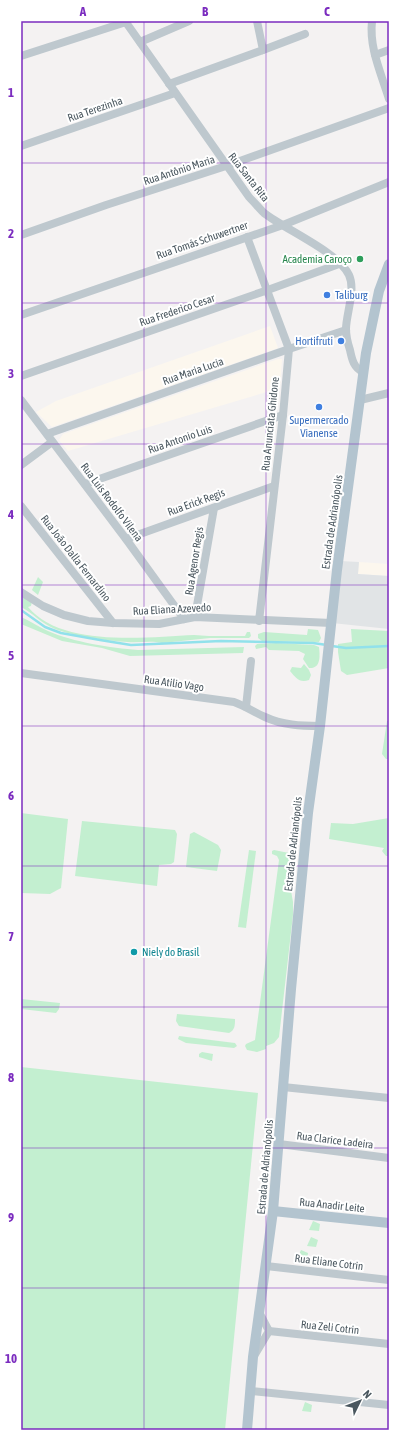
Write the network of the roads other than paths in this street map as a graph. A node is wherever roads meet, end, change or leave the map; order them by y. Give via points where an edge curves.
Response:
1 (189, 21) edge
2 (257, 21) edge
3 (372, 21) edge
4 (126, 22) edge
5 (305, 34) dead end
6 (140, 42) junction
7 (263, 50) junction
8 (389, 50) edge
9 (375, 55) junction
10 (21, 56) edge
11 (386, 81) edge
12 (169, 84) junction
13 (175, 93) junction
14 (389, 99) edge
15 (389, 108) edge
16 (21, 146) edge
17 (226, 166) junction
18 (389, 182) edge
19 (282, 225) junction
20 (21, 235) edge
21 (247, 237) junction
22 (339, 264) junction
23 (389, 264) edge
24 (267, 291) junction
25 (21, 314) edge
26 (346, 330) junction
27 (289, 349) junction
28 (363, 372) junction
29 (21, 376) edge
30 (389, 393) edge
31 (21, 400) edge
32 (360, 400) junction
33 (283, 415) junction
34 (47, 434) junction
35 (52, 442) junction
36 (21, 465) edge
37 (85, 484) junction
38 (274, 486) junction
39 (21, 506) edge
40 (214, 508) junction
41 (126, 539) junction
42 (21, 592) edge
43 (195, 617) junction
44 (184, 619) junction
45 (259, 621) junction
46 (114, 623) junction
47 (330, 627) junction
48 (251, 661) dead end
49 (21, 673) edge
50 (246, 707) junction
51 (320, 726) junction
52 (283, 1087) junction
53 (389, 1098) edge
54 (279, 1144) junction
55 (389, 1158) edge
56 (273, 1211) junction
57 (389, 1223) edge
58 (266, 1266) junction
59 (389, 1280) edge
60 (259, 1312) junction
61 (269, 1331) junction
62 (389, 1344) edge
63 (253, 1357) junction
64 (251, 1391) junction
65 (389, 1405) edge
66 (246, 1430) edge

1 - 6 street
2 - 7 street
3 - 9 street via 371,39
4 - 6 street, Rua Santa Rita
4 - 10 street
5 - 7 street
6 - 12 street, Rua Santa Rita
7 - 12 street
8 - 9 street
9 - 11 street
11 - 14 street
12 - 13 street, Rua Santa Rita
13 - 16 street, Rua Terezinha
13 - 17 street, Rua Santa Rita
15 - 17 street, Rua Antônio Maria
17 - 19 street, Rua Santa Rita via 249,197
17 - 20 street, Rua Antônio Maria
18 - 19 street, Rua Tomás Schuwertner
19 - 21 street, Rua Tomás Schuwertner
19 - 22 street, Rua Santa Rita via 319,247
21 - 24 street, Rua Anunciata Ghidone
21 - 25 street, Rua Tomás Schuwertner
22 - 24 street, Rua Frederico Cesar
22 - 26 street, Rua Santa Rita via 350,276 352,286
23 - 28 main road, Estrada de Adrianópolis via 374,311
24 - 27 street, Rua Anunciata Ghidone
24 - 29 street, Rua Frederico Cesar
26 - 27 street, Rua Maria Lucia
26 - 28 street, Rua Santa Rita via 352,360 356,368
27 - 33 street, Rua Anunciata Ghidone
27 - 34 street, Rua Maria Lucia
28 - 32 main road, Estrada de Adrianópolis
30 - 32 street
31 - 34 street, Rua Luis Rodolfo Vilena
32 - 47 main road, Estrada de Adrianópolis
33 - 37 street, Rua Antonio Luis
33 - 38 street, Rua Anunciata Ghidone
34 - 35 street, Rua Luis Rodolfo Vilena
35 - 36 street
35 - 37 street, Rua Luis Rodolfo Vilena
37 - 41 street, Rua Luis Rodolfo Vilena
38 - 40 street, Rua Erick Regis
38 - 45 street, Rua Anunciata Ghidone
39 - 46 street, Rua João Dalla Fernardino
40 - 41 street, Rua Erick Regis
40 - 43 street, Rua Agenor Regis
41 - 44 street, Rua Luis Rodolfo Vilena
42 - 46 street, Rua Eliana Azevedo via 64,615 88,621
43 - 44 street, Rua Eliana Azevedo
43 - 45 street, Rua Eliana Azevedo
44 - 46 street, Rua Eliana Azevedo via 159,624
45 - 47 street, Rua Eliana Azevedo
47 - 51 main road, Estrada de Adrianópolis
48 - 50 street
49 - 50 street, Rua Atilio Vago via 234,702
50 - 51 street, Rua Atilio Vago via 265,718 281,723
51 - 52 main road, Estrada de Adrianópolis via 308,813
52 - 53 street
52 - 54 main road, Estrada de Adrianópolis
54 - 55 street, Rua Clarice Ladeira
54 - 56 main road, Estrada de Adrianópolis
56 - 57 main road, Rua Anadir Leite
56 - 58 main road, Estrada de Adrianópolis
58 - 59 street, Rua Eliane Cotrin
58 - 60 main road, Estrada de Adrianópolis
60 - 61 street
60 - 63 main road, Estrada de Adrianópolis
61 - 62 street, Rua Zeli Cotrin
61 - 63 street
63 - 64 main road, Estrada de Adrianópolis
64 - 65 street
64 - 66 main road, Estrada de Adrianópolis

